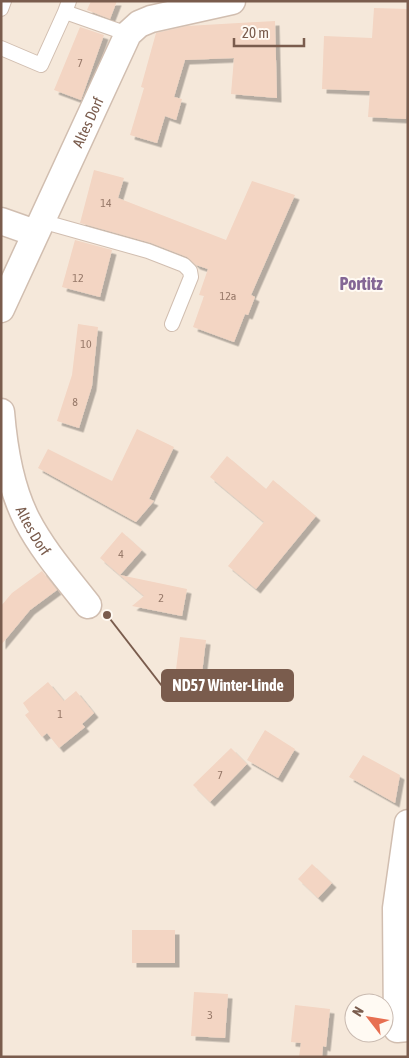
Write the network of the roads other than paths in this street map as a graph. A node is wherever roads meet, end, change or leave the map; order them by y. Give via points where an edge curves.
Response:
1 (4, 1) edge
2 (232, 1) edge
3 (67, 6) edge
4 (1, 9) edge
5 (128, 34) junction
6 (1, 48) edge
7 (1, 221) edge
8 (38, 227) junction
9 (1, 309) edge
10 (172, 324) dead end
11 (1, 412) edge
12 (88, 605) dead end
13 (408, 823) edge
14 (402, 1028) edge

1 - 4 lane
2 - 5 street via 151,20 139,24
3 - 5 lane
3 - 6 lane via 41,65
5 - 8 street, Altes Dorf
7 - 8 street
8 - 9 street, Altes Dorf
8 - 10 lane via 131,246 184,265 192,277
11 - 12 street, Altes Dorf via 8,466 26,520
13 - 14 street via 396,908

